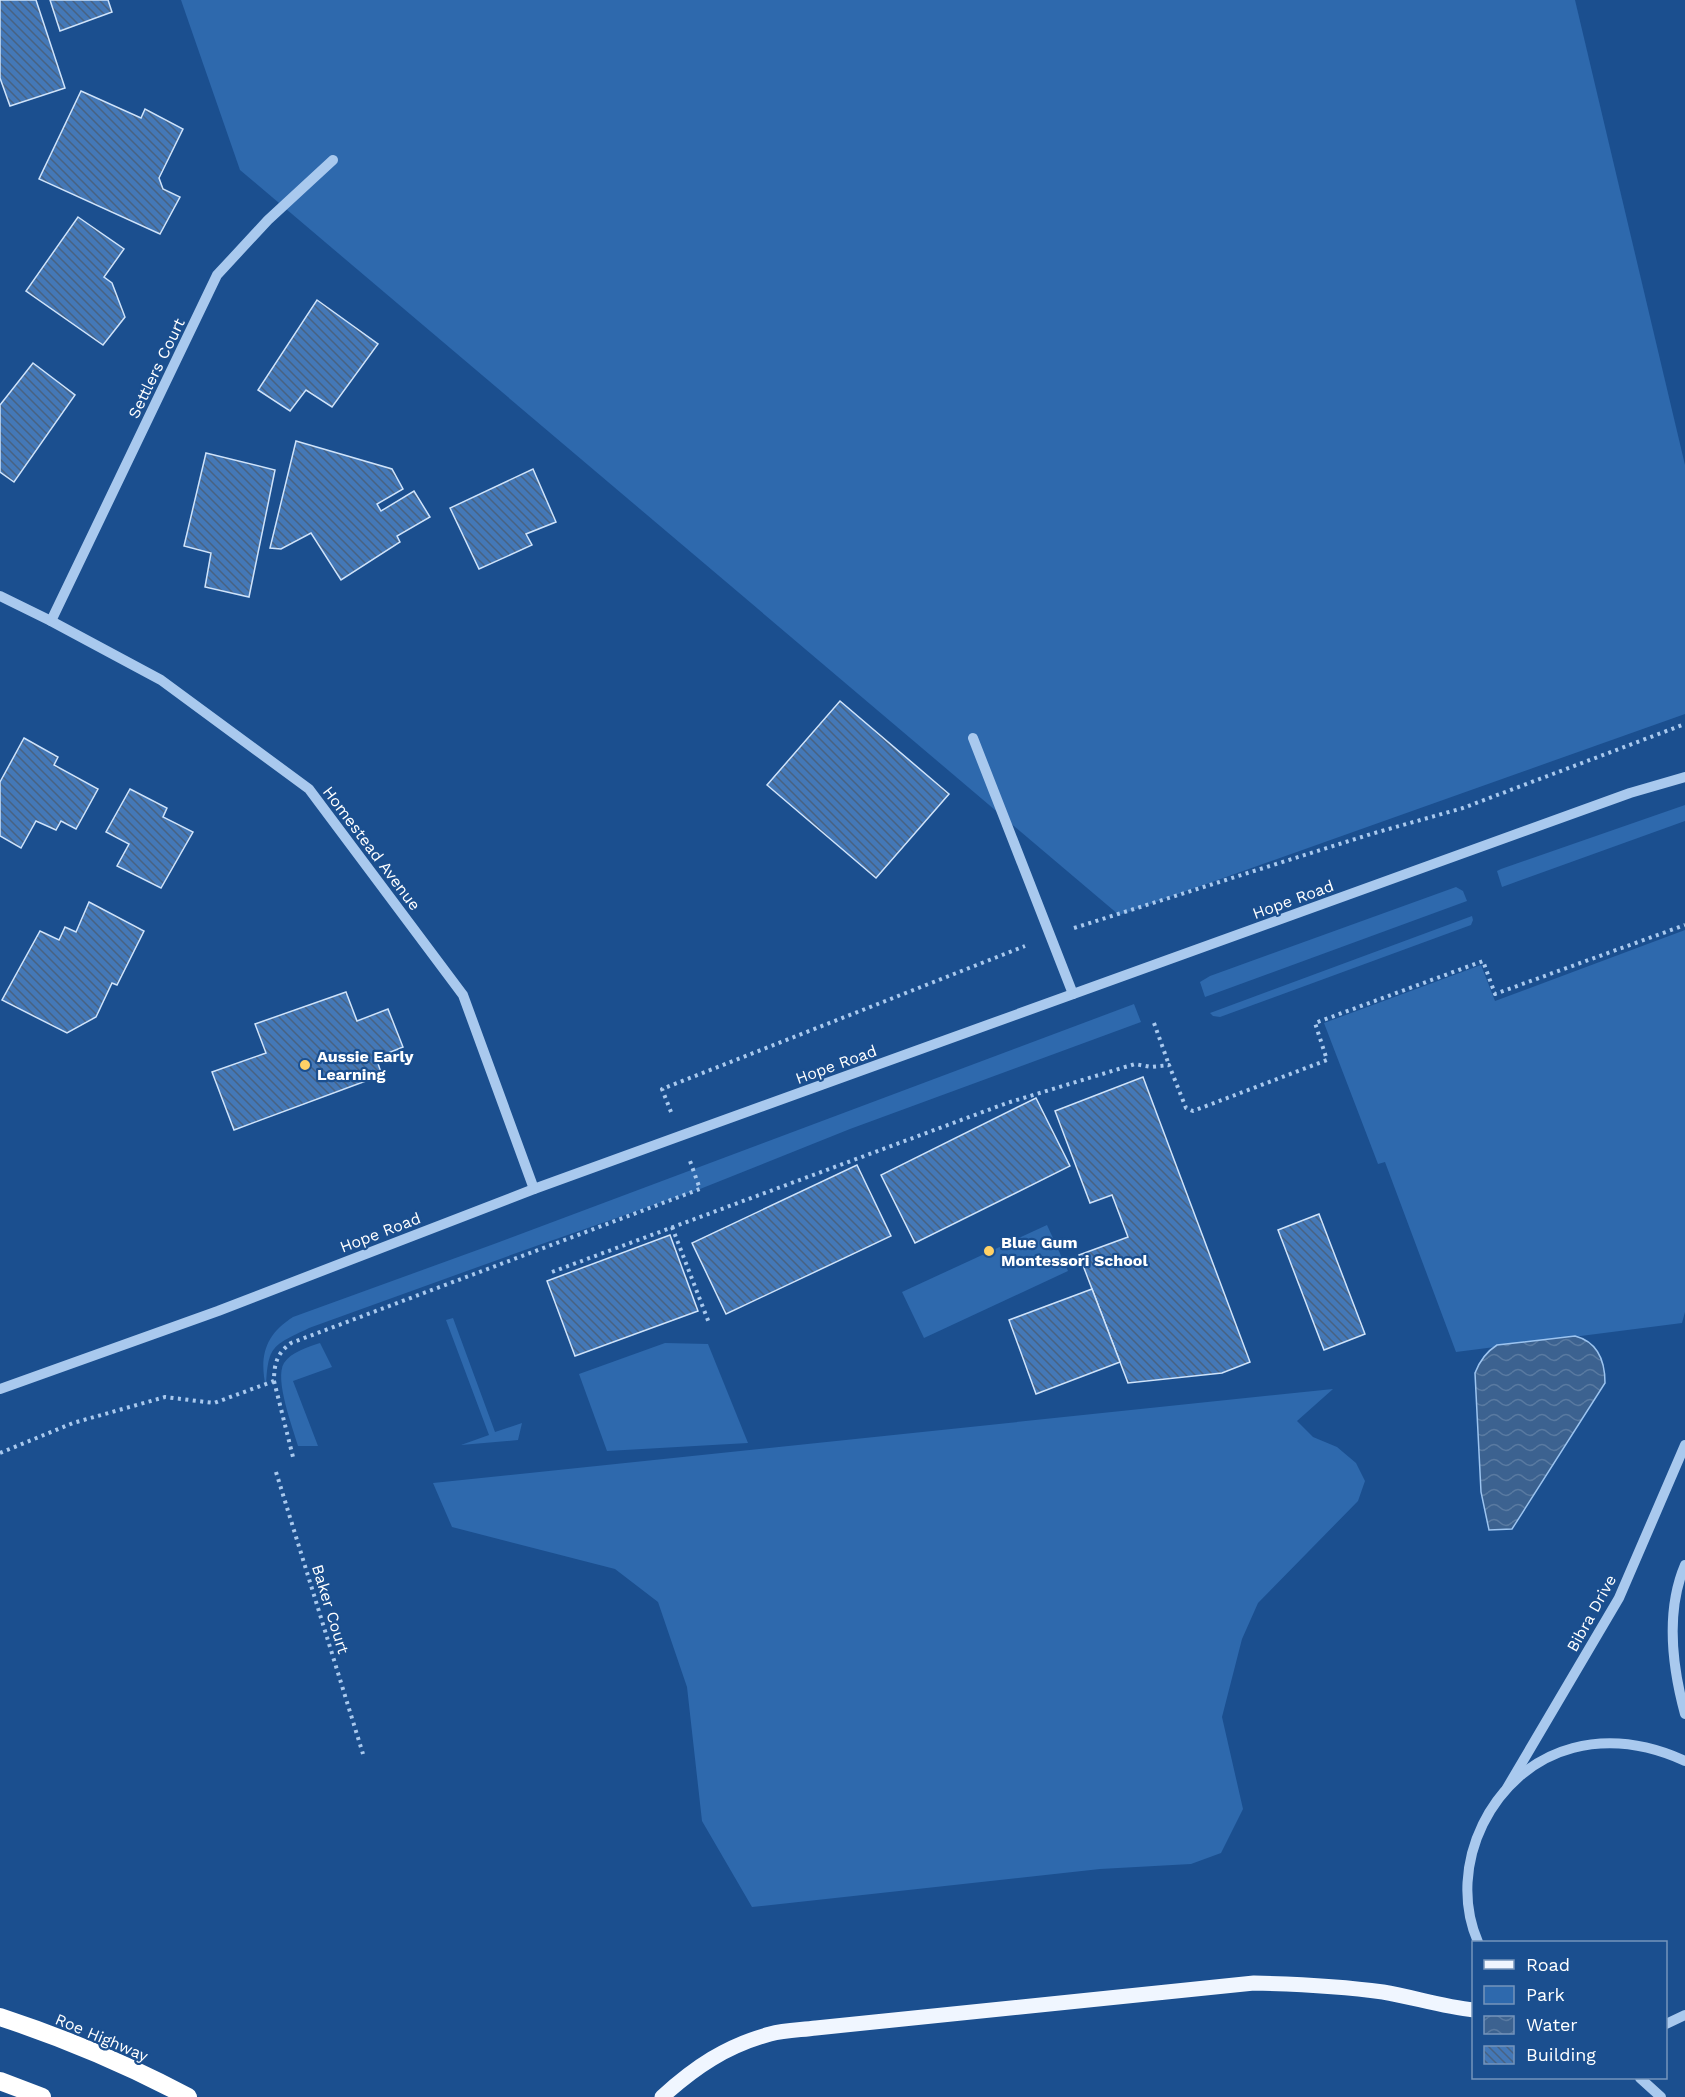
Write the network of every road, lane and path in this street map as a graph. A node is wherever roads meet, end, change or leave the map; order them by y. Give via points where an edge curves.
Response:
1 (333, 160) dead end
2 (0, 596) edge
3 (51, 621) junction
4 (1685, 724) edge
5 (973, 738) dead end
6 (1685, 777) edge
7 (1685, 924) edge
8 (1050, 936) junction
9 (1073, 994) junction
10 (1154, 1023) dead end
11 (1169, 1065) junction
12 (662, 1089) dead end
13 (534, 1189) junction
14 (700, 1189) dead end
15 (672, 1227) junction
16 (552, 1272) dead end
17 (709, 1323) dead end
18 (274, 1381) junction
19 (0, 1389) edge
20 (1685, 1445) edge
21 (0, 1454) edge
22 (293, 1457) dead end
23 (276, 1472) dead end
24 (1685, 1565) edge
25 (1685, 1714) edge
26 (363, 1754) dead end
27 (1685, 1761) edge
28 (1507, 1788) junction
29 (1478, 1941) edge
30 (1472, 2010) edge
31 (1685, 2016) edge
32 (0, 2017) edge
33 (1667, 2023) edge
34 (1641, 2079) edge
35 (0, 2081) edge
36 (42, 2097) edge
37 (188, 2097) edge
38 (662, 2097) edge
39 (1661, 2097) edge

1 - 3 street, Settlers Court via 268,220 217,275
2 - 3 street, Homestead Avenue
3 - 13 street, Homestead Avenue via 161,680 309,789 463,995
4 - 8 path via 1463,808
5 - 8 street
6 - 9 street, Hope Road via 1608,801
7 - 11 path via 1495,994 1483,961 1315,1023 1327,1060 1193,1111 1186,1107
8 - 9 street
8 - 12 path
9 - 13 street, Hope Road
10 - 11 path
11 - 15 path via 1135,1064 1007,1103
13 - 19 street, Hope Road via 218,1311
14 - 18 path via 291,1343 276,1361
15 - 16 path
15 - 17 path
18 - 21 path via 214,1403 165,1397 73,1423
18 - 22 path
20 - 28 street, Bibra Drive via 1619,1598
23 - 26 path, Baker Court
24 - 25 street via 1675,1601 1672,1640
27 - 28 street via 1649,1747 1611,1743 1572,1748 1537,1764
28 - 29 street via 1485,1818 1471,1854 1466,1892
30 - 38 main road via 1384,1992 1254,1983 816,2028 771,2034 728,2049 689,2073
31 - 33 street
32 - 37 highway, Roe Highway via 118,2063
34 - 39 street
35 - 36 highway

